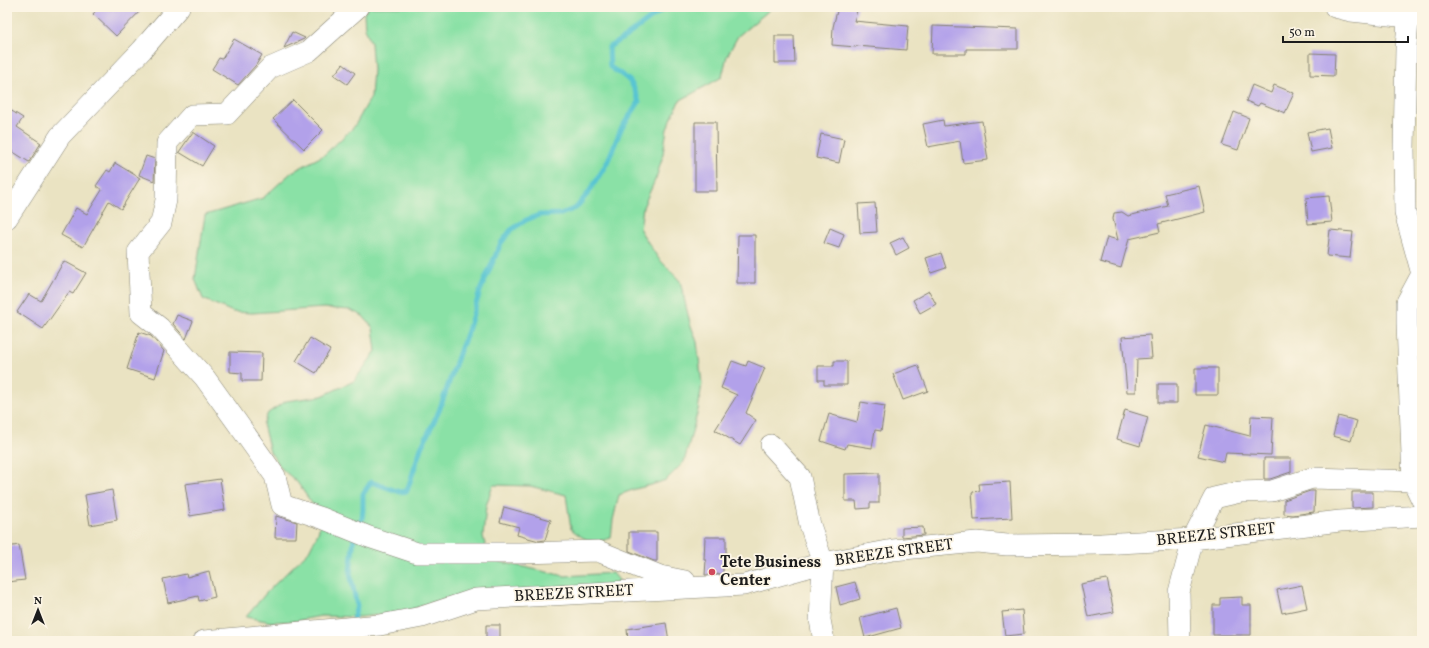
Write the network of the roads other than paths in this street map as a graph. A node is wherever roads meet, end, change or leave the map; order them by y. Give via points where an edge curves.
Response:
1 (179, 7) edge
2 (358, 7) edge
3 (1335, 7) edge
4 (1409, 12) edge
5 (7, 218) edge
6 (1422, 274) edge
7 (771, 445) dead end
8 (1418, 491) edge
9 (1422, 516) edge
10 (1193, 539) junction
11 (822, 562) junction
12 (713, 587) junction
13 (204, 641) edge
14 (824, 641) edge
15 (1180, 641) edge

1 - 5 street via 60,136
2 - 12 street via 309,51 270,68 227,114 192,115 167,143 166,200 161,223 138,252 141,313 160,328 205,378 275,476 282,505 417,553 598,551 660,576
3 - 4 street via 1351,11
4 - 6 street via 1404,148 1405,213
6 - 8 street via 1407,302
7 - 11 street via 800,477 810,525
8 - 10 street via 1312,478 1272,491 1240,492 1214,498
9 - 10 street, BREEZE STREET via 1340,521
10 - 11 street, BREEZE STREET via 1101,544 1007,545 977,542 893,550
10 - 15 street via 1179,592
11 - 12 street, BREEZE STREET via 744,585
11 - 14 street via 820,620
12 - 13 street, BREEZE STREET via 476,598 422,617 380,625

